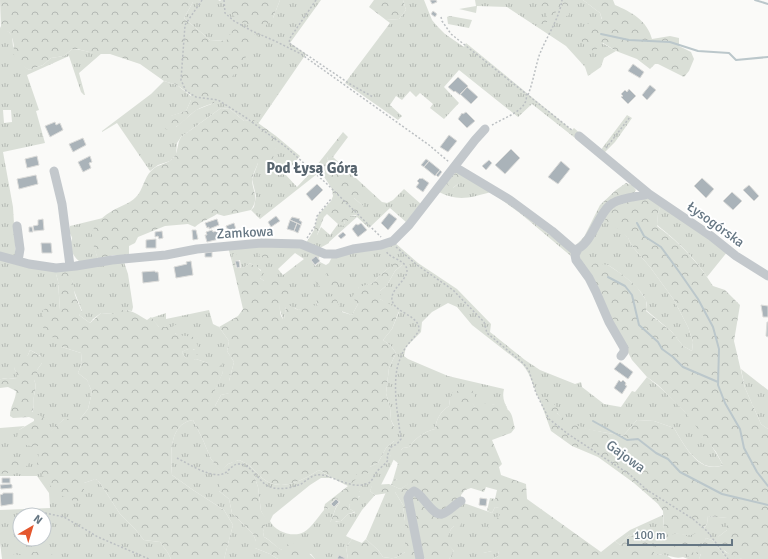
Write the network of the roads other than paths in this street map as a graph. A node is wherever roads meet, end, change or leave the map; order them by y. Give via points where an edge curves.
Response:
1 (485, 129) road end
2 (579, 136) road end
3 (455, 167) junction
4 (54, 172) dead end
5 (649, 194) junction
6 (17, 226) dead end
7 (578, 249) junction
8 (0, 256) edge
9 (18, 261) junction
10 (70, 266) junction
11 (768, 276) edge
12 (621, 356) dead end
13 (461, 502) dead end
14 (420, 559) edge

1 - 3 street
2 - 5 street, Łysogórska
3 - 7 street via 496,191 574,250
3 - 10 street, Zamkowa via 408,225 393,241 387,243 336,254 325,254 302,245 260,243
4 - 10 street via 62,204
5 - 7 street via 613,203
5 - 11 street, Łysogórska
6 - 9 street via 20,249
7 - 12 street via 576,260 589,278 624,348
8 - 9 street, Zamkowa
9 - 10 street, Zamkowa via 56,268
13 - 14 street via 443,514 438,514 418,492 410,494 408,498

